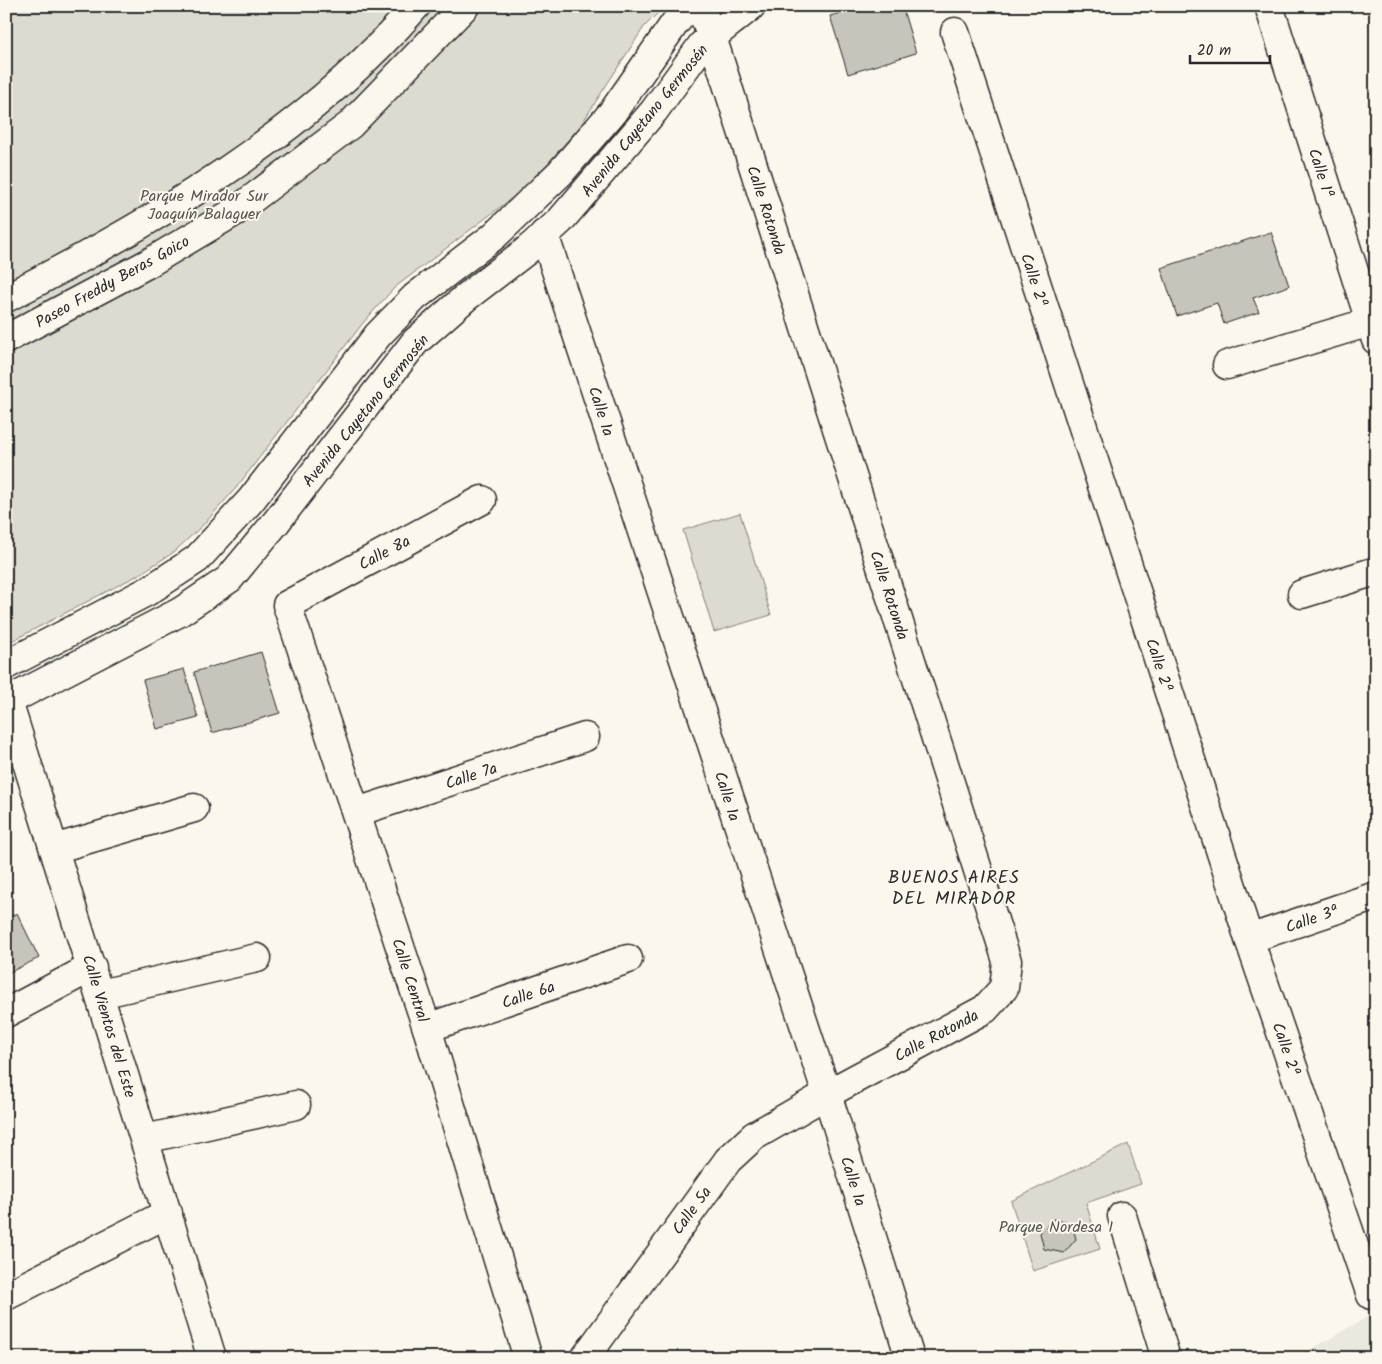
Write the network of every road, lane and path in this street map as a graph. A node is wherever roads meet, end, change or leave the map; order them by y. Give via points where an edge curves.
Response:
1 (416, 6) edge
2 (465, 6) edge
3 (690, 6) edge
4 (700, 6) edge
5 (751, 6) edge
6 (1269, 6) edge
7 (955, 32) dead end
8 (712, 36) junction
9 (544, 234) junction
10 (6, 298) edge
11 (1373, 331) edge
12 (6, 339) edge
13 (1227, 365) dead end
14 (482, 500) dead end
15 (1376, 571) edge
16 (1302, 594) dead end
17 (287, 605) joint
18 (6, 665) edge
19 (7, 700) edge
20 (585, 737) dead end
21 (194, 808) dead end
22 (357, 812) junction
23 (54, 848) junction
24 (1376, 896) edge
25 (1249, 939) junction
26 (257, 958) dead end
27 (628, 959) dead end
28 (92, 967) junction
29 (100, 994) junction
30 (6, 1012) edge
31 (427, 1028) junction
32 (826, 1094) junction
33 (296, 1104) dead end
34 (145, 1139) junction
35 (168, 1213) junction
36 (1122, 1216) dead end
37 (1370, 1295) dead end
38 (6, 1296) edge
39 (212, 1358) edge
40 (528, 1358) edge
41 (585, 1358) edge
42 (910, 1358) edge
43 (1166, 1358) edge

1 - 10 street via 347,77 266,143 138,228
2 - 12 street, Paseo Freddy Beras Goico via 350,125 236,211 147,264
3 - 18 street, Avenida Cayetano Germosén via 612,113 560,173 494,236 415,297 378,335 251,500 197,560 148,591
4 - 8 street, Calle Rotonda
5 - 8 street, Avenida Cayetano Germosén
6 - 11 street, Calle 1ª
7 - 25 street, Calle 2ª
8 - 9 street, Avenida Cayetano Germosén via 594,183
8 - 32 street, Calle Rotonda via 1007,961 1004,988 985,1009
9 - 19 street, Avenida Cayetano Germosén via 415,342 230,579 180,612
9 - 32 street, Calle 1a
11 - 13 street
14 - 17 street, Calle 8a
15 - 16 street
17 - 22 street, Calle Central
19 - 23 street, Calle Vientos del Este
20 - 22 street, Calle 7a
21 - 23 street
22 - 31 street, Calle Central
23 - 28 street, Calle Vientos del Este
24 - 25 street, Calle 3ª
25 - 37 street, Calle 2ª
26 - 29 street
27 - 31 street, Calle 6a
28 - 29 street, Calle Vientos del Este
28 - 30 street
29 - 34 street, Calle Vientos del Este
31 - 40 street, Calle Central
32 - 41 street, Calle 5a via 754,1136 728,1160
32 - 42 street, Calle 1a
33 - 34 street
34 - 35 street, Calle Vientos del Este
35 - 38 street
35 - 39 street, Calle Vientos del Este
36 - 43 street

